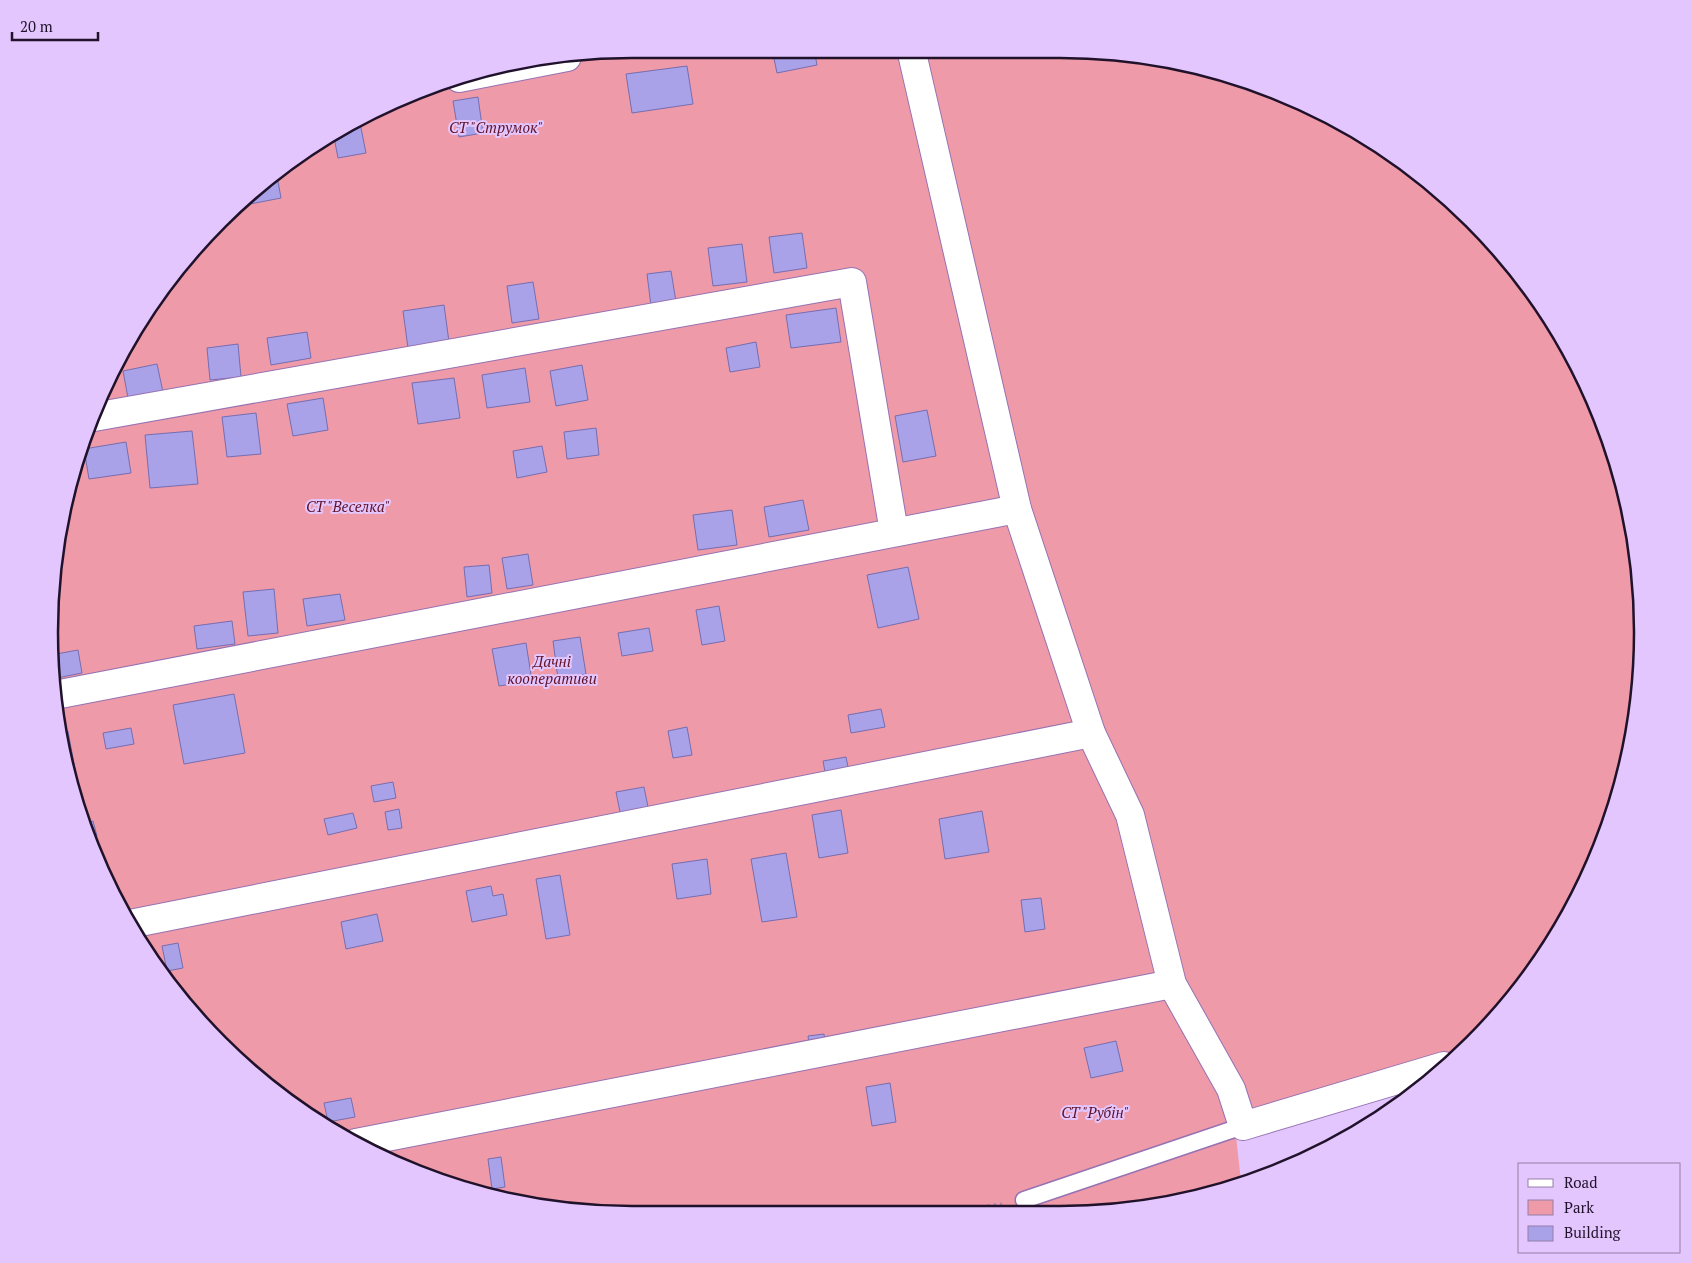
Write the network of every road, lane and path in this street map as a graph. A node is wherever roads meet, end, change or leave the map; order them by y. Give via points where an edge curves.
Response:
1 (913, 58) edge
2 (100, 416) edge
3 (1017, 509) junction
4 (894, 532) junction
5 (61, 694) edge
6 (1091, 733) junction
7 (137, 923) edge
8 (1172, 984) junction
9 (1429, 1070) edge
10 (1242, 1126) junction
11 (368, 1141) edge
12 (1024, 1200) joint
13 (983, 1206) edge

1 - 3 street
2 - 4 street via 852,282
3 - 4 street
3 - 6 street
4 - 5 street
6 - 7 street
6 - 8 street via 1130,815
8 - 10 street via 1231,1089
8 - 11 street
9 - 10 street
10 - 12 lane
12 - 13 path

